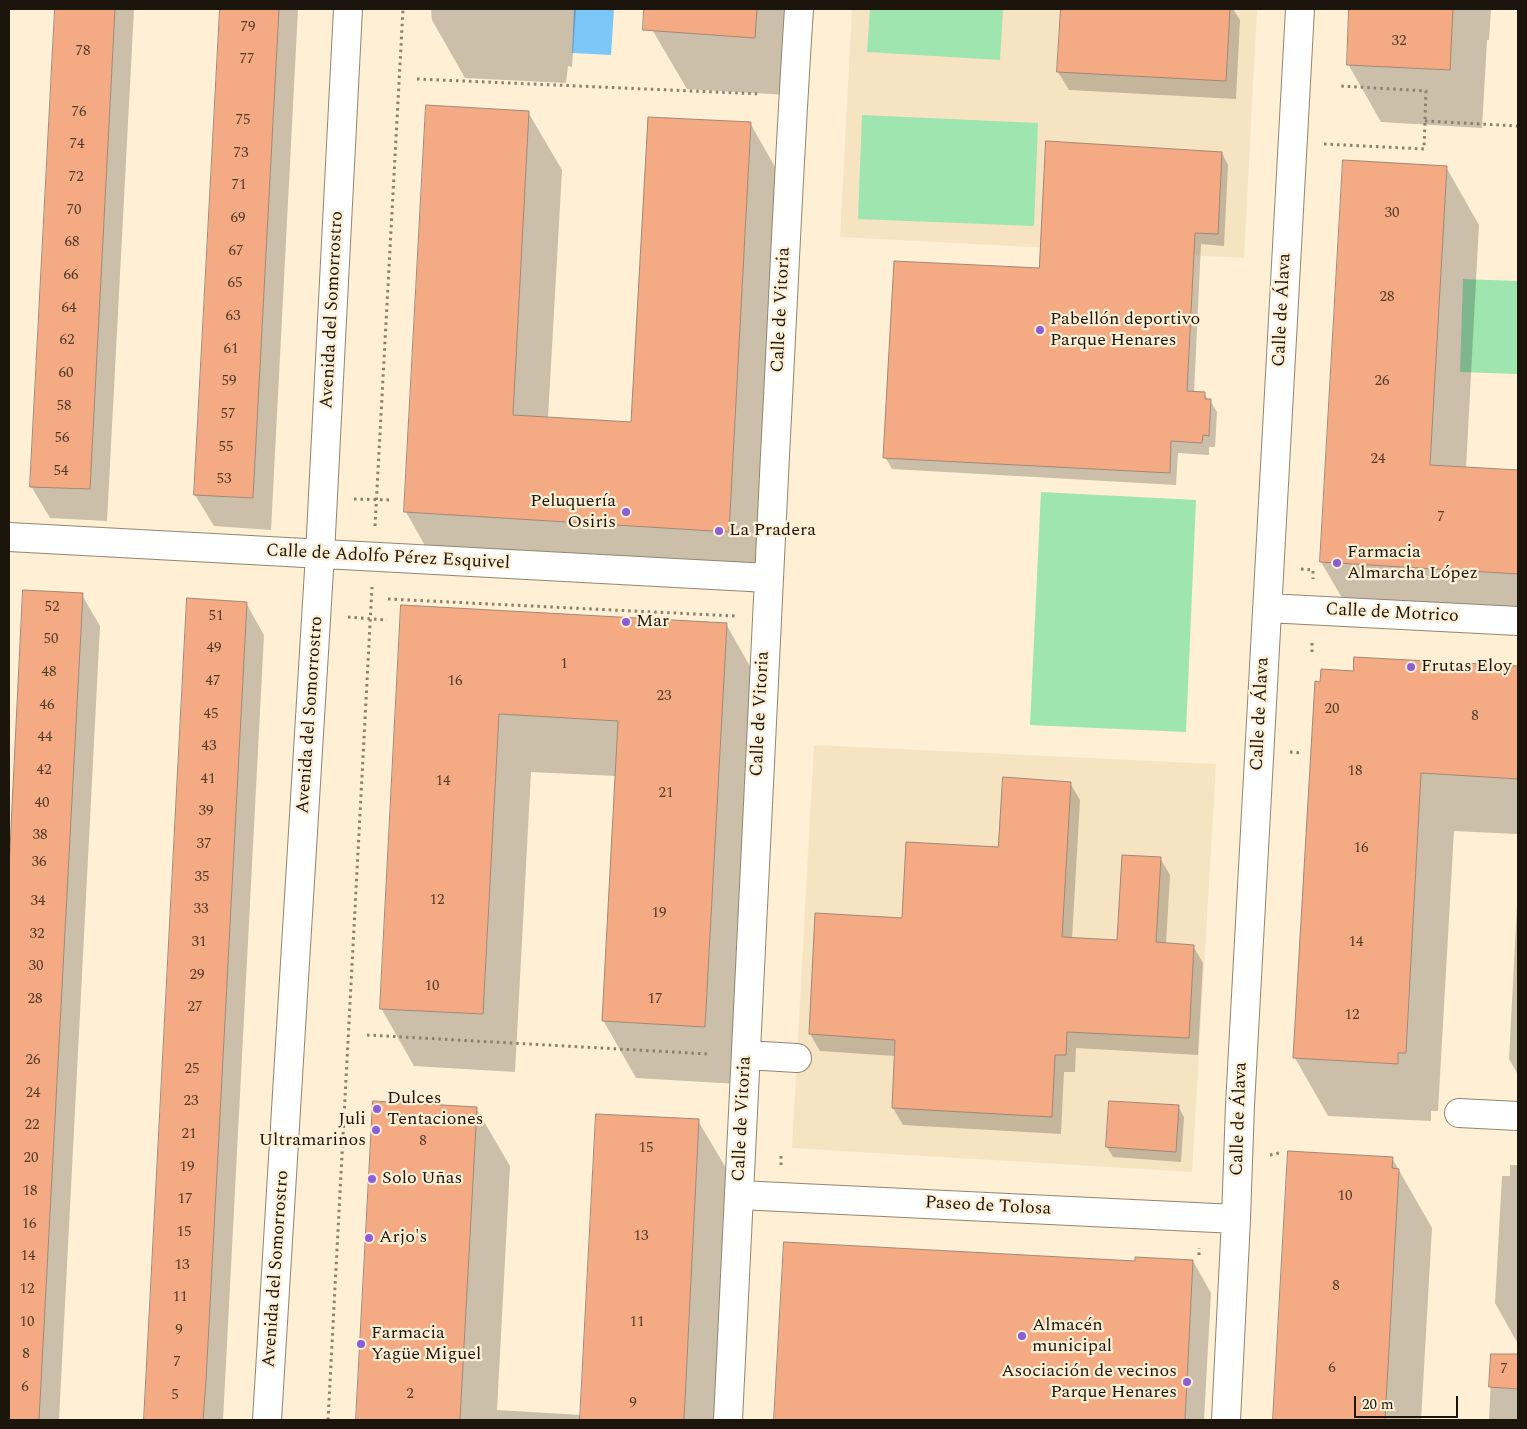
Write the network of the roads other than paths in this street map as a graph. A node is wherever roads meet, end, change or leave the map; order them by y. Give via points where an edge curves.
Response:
1 (348, 9) edge
2 (800, 9) edge
3 (1300, 9) edge
4 (9, 537) edge
5 (320, 554) junction
6 (768, 578) junction
7 (1267, 608) junction
8 (1518, 621) edge
9 (746, 1055) junction
10 (797, 1058) dead end
11 (1459, 1113) dead end
12 (1518, 1116) edge
13 (739, 1194) junction
14 (1236, 1219) junction
15 (267, 1420) edge
16 (728, 1420) edge
17 (1226, 1420) edge

1 - 5 street, Avenida del Somorrostro
2 - 6 street, Calle de Vitoria
3 - 7 street, Calle de Álava
4 - 5 street, Calle de Adolfo Pérez Esquivel
5 - 6 street, Calle de Adolfo Pérez Esquivel
5 - 15 street, Avenida del Somorrostro
6 - 9 street, Calle de Vitoria
7 - 8 street, Calle de Motrico
7 - 14 street, Calle de Álava
9 - 10 street
9 - 13 street, Calle de Vitoria
11 - 12 street
13 - 14 street, Paseo de Tolosa
13 - 16 street, Calle de Vitoria
14 - 17 street, Calle de Álava

